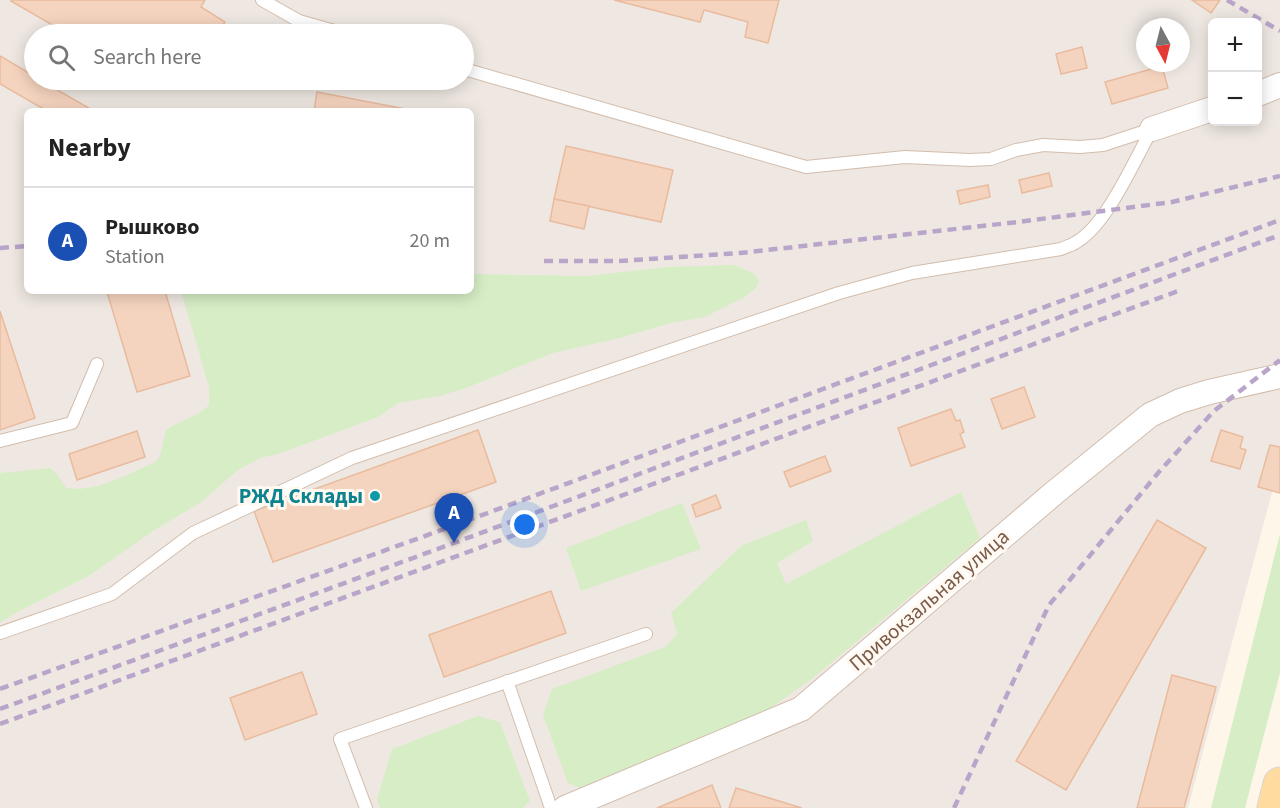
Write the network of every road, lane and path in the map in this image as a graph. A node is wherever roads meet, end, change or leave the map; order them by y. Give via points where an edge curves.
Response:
1 (262, 0) edge
2 (310, 24) edge
3 (474, 72) edge
4 (1280, 85) edge
5 (1262, 92) edge
6 (1208, 110) edge
7 (1152, 129) junction
8 (97, 364) dead end
9 (1280, 376) edge
10 (0, 441) edge
11 (0, 633) edge
12 (646, 634) dead end
13 (507, 681) junction
14 (1280, 784) edge
15 (366, 808) edge
16 (551, 808) edge
17 (566, 808) edge
18 (1274, 808) edge

1 - 2 lane
3 - 7 lane via 806,167 905,157 991,159 1043,145 1103,146
4 - 5 street
6 - 7 street
7 - 11 lane via 1092,230 1061,249 912,273 840,293 352,458 193,533 112,594
8 - 10 lane via 72,423
9 - 17 street, Привокзальная улица via 1209,392 1150,415 801,710
12 - 13 lane
13 - 15 lane via 340,739
13 - 16 lane
14 - 18 main road

